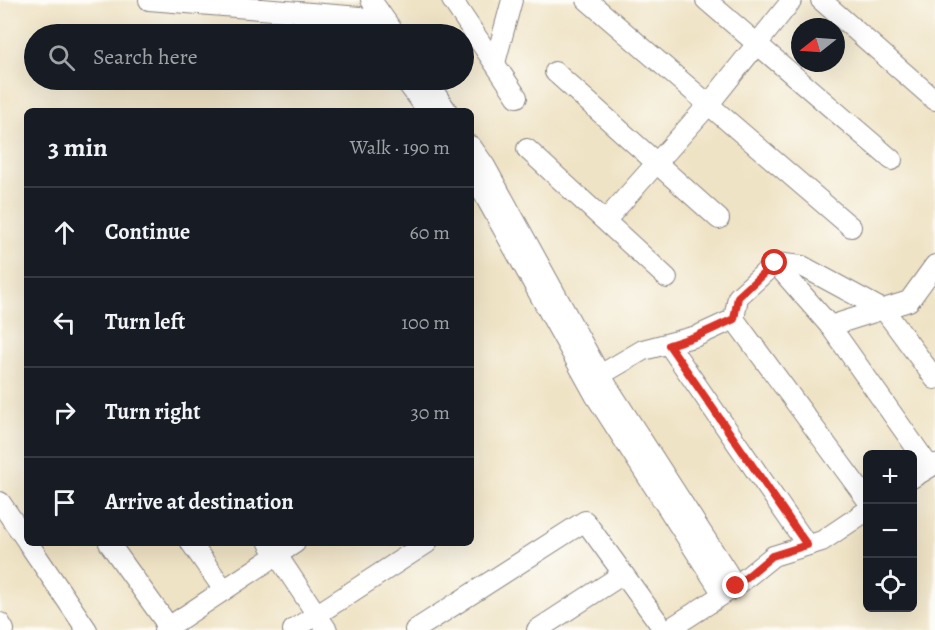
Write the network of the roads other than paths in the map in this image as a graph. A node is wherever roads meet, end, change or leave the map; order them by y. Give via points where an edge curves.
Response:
1 (149, 0) edge
2 (371, 0) edge
3 (452, 0) edge
4 (512, 0) edge
5 (587, 0) edge
6 (706, 0) edge
7 (792, 0) edge
8 (820, 0) edge
9 (363, 9) edge
10 (369, 24) edge
11 (388, 24) edge
12 (468, 24) edge
13 (474, 32) edge
14 (757, 44) junction
15 (495, 63) junction
16 (555, 72) dead end
17 (412, 90) edge
18 (433, 90) edge
19 (517, 97) dead end
20 (935, 100) edge
21 (709, 104) junction
22 (426, 108) edge
23 (445, 108) edge
24 (527, 149) dead end
25 (474, 152) edge
26 (892, 160) dead end
27 (657, 162) junction
28 (474, 176) edge
29 (719, 219) dead end
30 (606, 220) junction
31 (852, 227) dead end
32 (775, 263) junction
33 (935, 265) edge
34 (667, 278) dead end
35 (885, 311) junction
36 (734, 319) junction
37 (830, 326) junction
38 (669, 345) junction
39 (594, 378) junction
40 (935, 379) edge
41 (932, 465) edge
42 (917, 475) edge
43 (863, 496) edge
44 (0, 502) edge
45 (863, 513) edge
46 (24, 536) edge
47 (807, 545) junction
48 (31, 546) edge
49 (111, 546) edge
50 (193, 546) edge
51 (423, 546) edge
52 (273, 549) edge
53 (622, 574) junction
54 (224, 590) junction
55 (730, 590) junction
56 (322, 622) edge
57 (0, 623) edge
58 (167, 628) edge
59 (4, 630) edge
60 (87, 630) edge
61 (293, 630) edge
62 (415, 630) edge
63 (537, 630) edge
64 (666, 630) edge

1 - 9 street
2 - 11 street
3 - 12 street
4 - 15 street
5 - 21 street
6 - 14 street
7 - 14 street
8 - 20 street
9 - 10 street
13 - 15 street
14 - 21 street
14 - 26 street
15 - 19 street
16 - 27 street
17 - 22 street
18 - 23 street
21 - 27 street
21 - 31 street
24 - 30 street
25 - 39 street
27 - 29 street
27 - 30 street
28 - 39 street
30 - 34 street
32 - 35 street via 802,266
32 - 36 street via 738,297
32 - 37 street
33 - 35 street via 909,301
35 - 37 street
35 - 40 street
36 - 38 street
36 - 43 street
37 - 41 street
38 - 39 street via 643,350
38 - 47 street
39 - 55 street
41 - 42 street
44 - 46 street
45 - 47 street via 822,541
47 - 55 street via 772,556
48 - 60 street
49 - 58 street
50 - 54 street
51 - 56 street
52 - 54 street
52 - 56 street
53 - 62 street via 585,521
53 - 63 street
53 - 64 street
54 - 58 street
55 - 64 street
56 - 61 street
57 - 59 street

